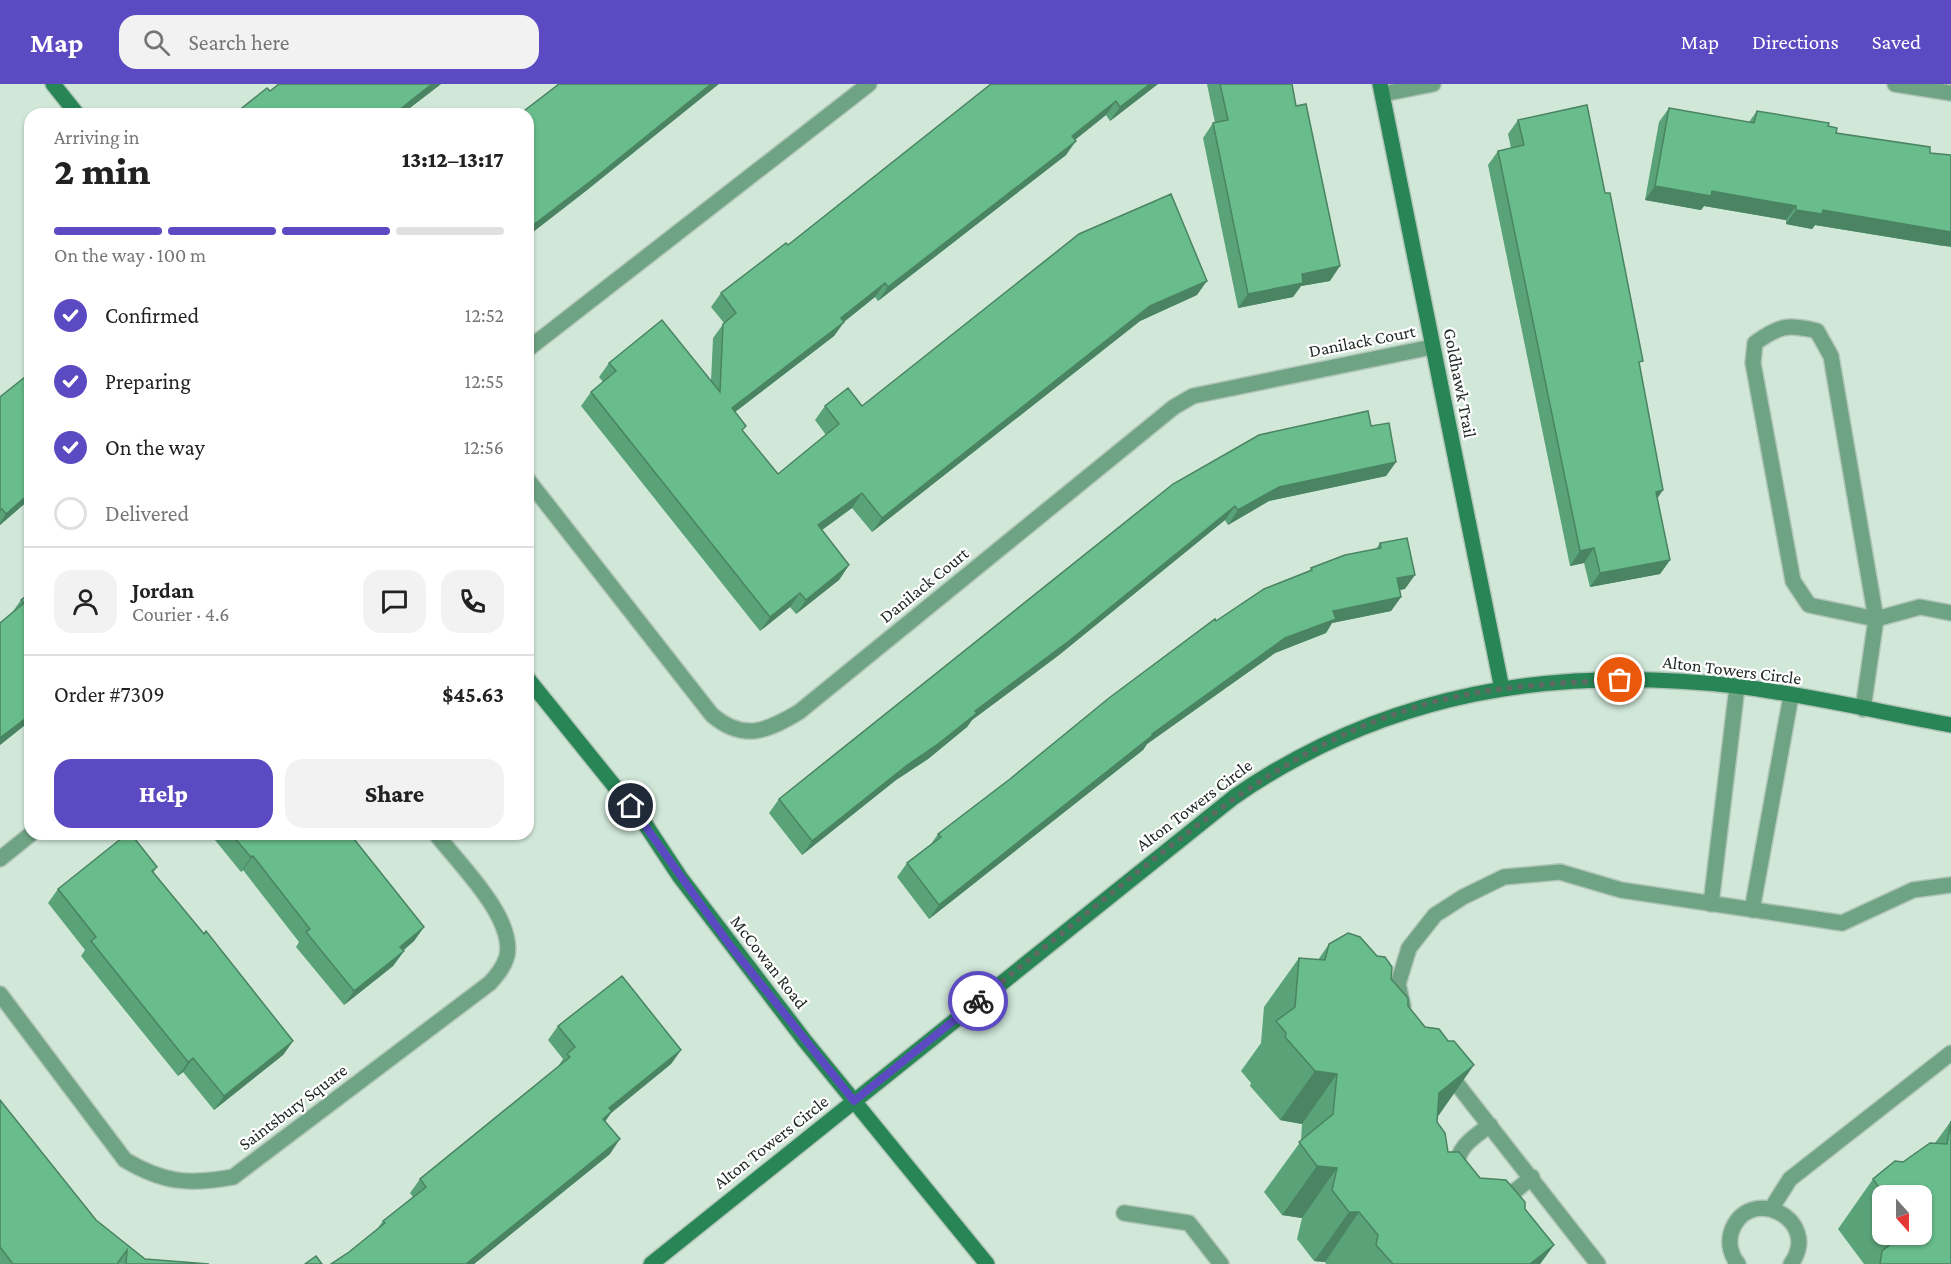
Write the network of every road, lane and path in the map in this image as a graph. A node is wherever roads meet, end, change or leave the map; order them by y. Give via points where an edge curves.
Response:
1 (53, 84) edge
2 (869, 84) edge
3 (1433, 84) edge
4 (1895, 84) edge
5 (1382, 89) edge
6 (1951, 93) edge
7 (72, 108) edge
8 (534, 344) edge
9 (1432, 347) junction
10 (534, 488) edge
11 (1951, 614) edge
12 (1876, 619) junction
13 (534, 686) edge
14 (1737, 687) junction
15 (1502, 689) junction
16 (1791, 696) junction
17 (1863, 709) junction
18 (1951, 725) edge
19 (24, 840) edge
20 (441, 840) edge
21 (0, 859) edge
22 (1951, 885) edge
23 (1711, 904) junction
24 (1752, 910) junction
25 (0, 994) edge
26 (1406, 1020) edge
27 (1951, 1053) edge
28 (1434, 1054) edge
29 (854, 1101) junction
30 (1490, 1125) junction
31 (1532, 1177) junction
32 (1461, 1185) edge
33 (1478, 1199) edge
34 (1772, 1209) junction
35 (1124, 1213) dead end
36 (651, 1264) edge
37 (987, 1264) edge
38 (1221, 1264) edge
39 (1598, 1264) edge
40 (1738, 1264) edge
41 (1791, 1264) edge

1 - 7 street
2 - 8 street
3 - 5 street
4 - 6 street
5 - 9 street, Goldhawk Trail
9 - 10 street, Danilack Court via 1193,396 1174,407 799,712 772,728 755,732 733,729 712,715
9 - 15 street, Goldhawk Trail
11 - 12 street via 1920,608
12 - 12 street via 1831,356 1817,331 1794,326 1775,329 1755,343 1753,363 1793,580 1809,605
12 - 17 street
13 - 29 street, McCowan Road via 645,824 729,944
14 - 15 street, Alton Towers Circle via 1620,680
14 - 16 street, Alton Towers Circle
14 - 23 street
15 - 29 street, Alton Towers Circle via 1403,711 1318,746 1265,775 1153,860
16 - 17 street, Alton Towers Circle
16 - 24 street
17 - 18 street, Alton Towers Circle
19 - 21 street
20 - 25 street, Saintsbury Square via 499,915 508,940 502,968 490,983 233,1177 202,1183 177,1182 147,1173 125,1160
22 - 24 street via 1913,890 1842,923
23 - 24 street
23 - 26 street via 1621,890 1560,872 1504,877 1434,915 1409,948 1398,984
27 - 34 street via 1790,1179
28 - 30 street
29 - 36 street, Alton Towers Circle
29 - 37 street, McCowan Road
30 - 31 street
30 - 32 street via 1459,1153 1457,1175
31 - 33 street via 1499,1200
31 - 39 street
34 - 40 street via 1749,1211 1733,1227 1731,1250
34 - 41 street via 1782,1213 1796,1230 1797,1252
35 - 38 street via 1190,1223

